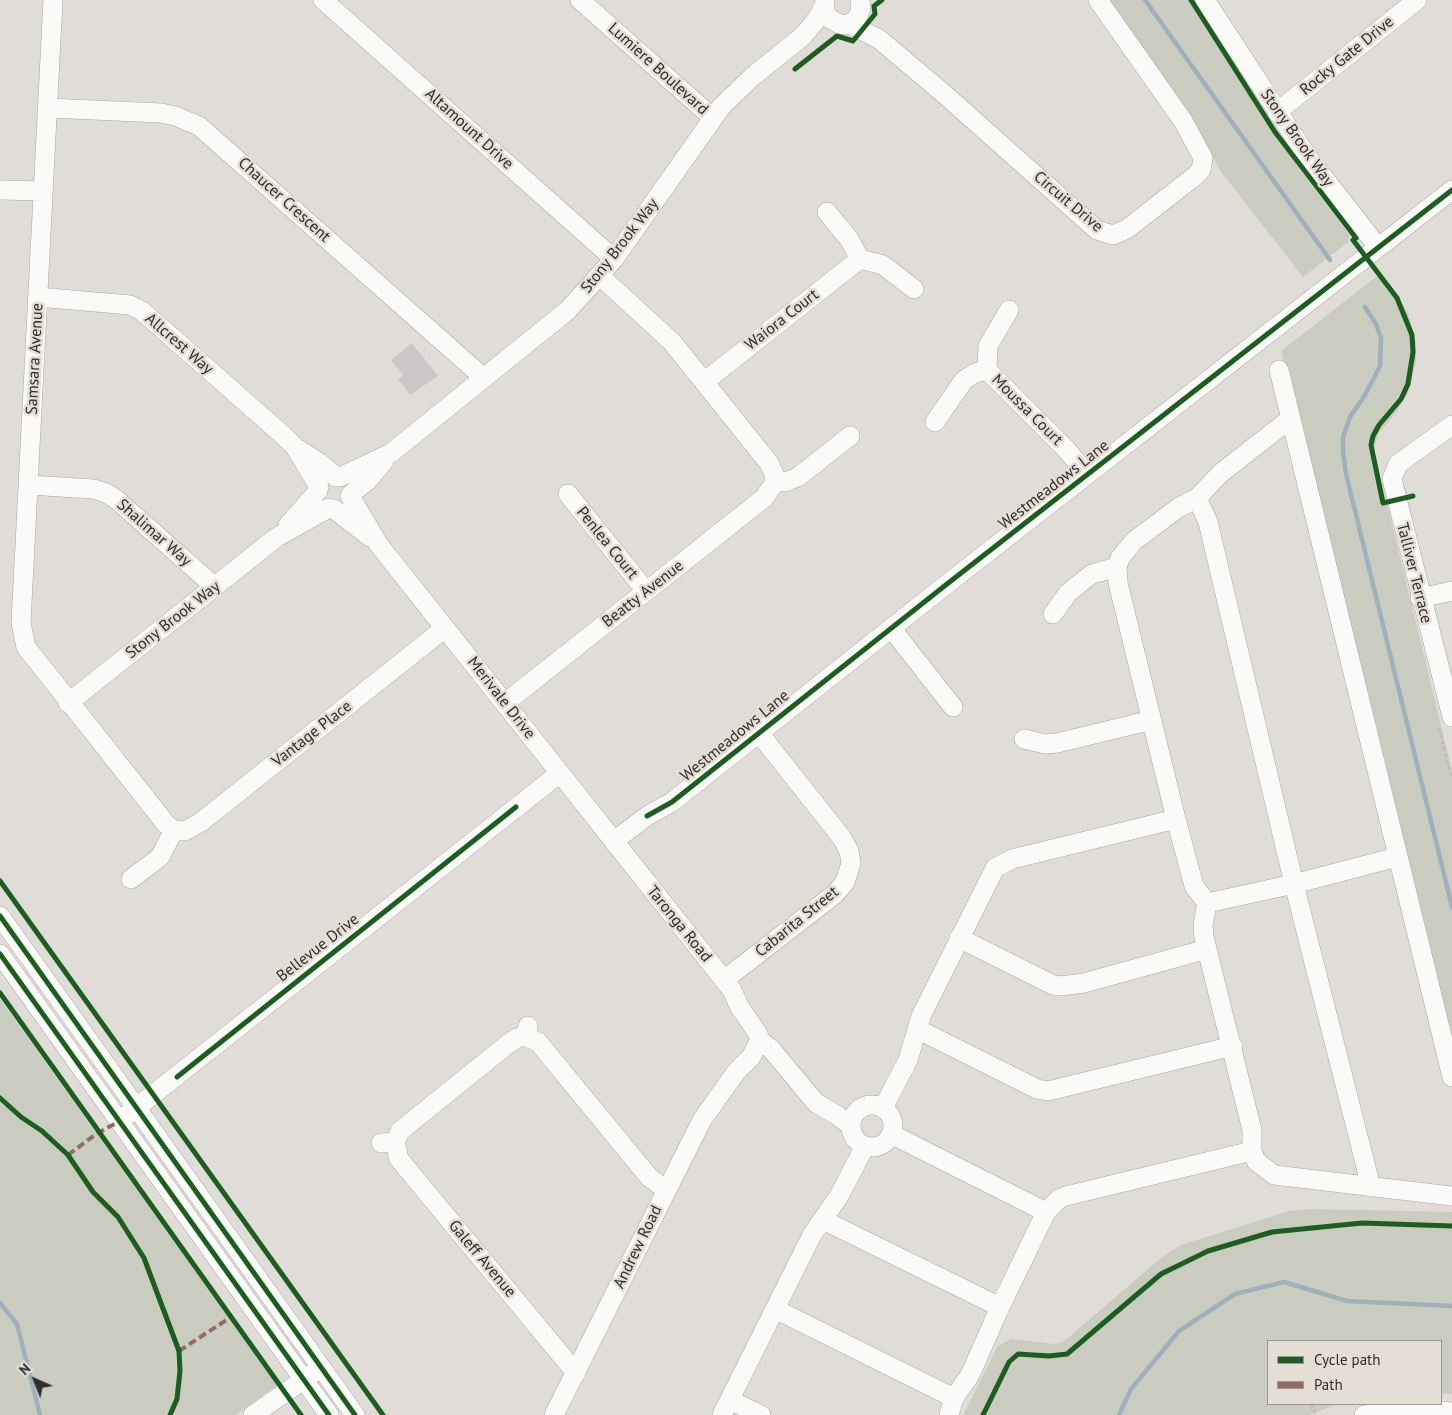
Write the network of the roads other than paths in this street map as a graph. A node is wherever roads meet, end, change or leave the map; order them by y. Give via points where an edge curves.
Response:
1 (53, 0) edge
2 (323, 0) edge
3 (580, 0) edge
4 (1098, 0) edge
5 (1205, 0) edge
6 (1220, 0) edge
7 (1417, 0) edge
8 (824, 2) edge
9 (855, 10) edge
10 (803, 36) junction
11 (48, 108) junction
12 (1282, 108) junction
13 (713, 118) junction
14 (0, 190) edge
15 (1452, 190) edge
16 (43, 191) junction
17 (826, 212) dead end
18 (1383, 243) junction
19 (614, 259) junction
20 (860, 259) junction
21 (600, 276) junction
22 (914, 289) dead end
23 (38, 297) junction
24 (1009, 310) dead end
25 (987, 370) junction
26 (1279, 370) dead end
27 (484, 378) junction
28 (704, 382) junction
29 (1290, 419) junction
30 (935, 422) dead end
31 (1452, 425) edge
32 (850, 436) dead end
33 (295, 447) junction
34 (391, 452) junction
35 (1087, 474) junction
36 (338, 477) junction
37 (775, 480) junction
38 (28, 485) junction
39 (319, 489) junction
40 (568, 494) dead end
41 (351, 495) junction
42 (1197, 498) junction
43 (332, 509) junction
44 (277, 537) junction
45 (378, 544) junction
46 (1117, 567) junction
47 (215, 587) junction
48 (646, 591) junction
49 (1452, 591) edge
50 (1420, 598) junction
51 (1053, 614) dead end
52 (445, 628) junction
53 (891, 628) junction
54 (68, 702) junction
55 (504, 703) junction
56 (953, 707) dead end
57 (1452, 717) edge
58 (1152, 720) junction
59 (759, 732) junction
60 (1024, 739) dead end
61 (560, 773) junction
62 (1176, 819) junction
63 (174, 830) junction
64 (618, 847) junction
65 (1397, 857) junction
66 (131, 879) dead end
67 (1294, 884) junction
68 (1207, 903) junction
69 (0, 916) edge
70 (959, 938) junction
71 (1207, 948) junction
72 (0, 954) edge
73 (724, 980) junction
74 (917, 1029) junction
75 (767, 1042) junction
76 (1233, 1046) junction
77 (1452, 1077) edge
78 (819, 1098) junction
79 (136, 1108) junction
80 (861, 1108) junction
81 (883, 1108) junction
82 (118, 1122) junction
83 (850, 1126) junction
84 (891, 1134) junction
85 (865, 1146) junction
86 (1252, 1151) junction
87 (1371, 1187) junction
88 (666, 1190) junction
89 (1452, 1196) edge
90 (1046, 1212) junction
91 (824, 1220) junction
92 (1000, 1307) junction
93 (775, 1309) junction
94 (320, 1367) junction
95 (576, 1373) junction
96 (304, 1379) junction
97 (726, 1407) edge
98 (952, 1407) edge
99 (1452, 1412) edge
100 (253, 1415) edge
101 (330, 1415) edge
102 (355, 1415) edge
103 (554, 1415) edge
104 (761, 1415) edge
105 (1364, 1415) edge

1 - 11 street, Samsara Avenue
2 - 19 street, Altamount Drive
3 - 13 street, Lumiere Boulevard
4 - 9 street, Circuit Drive via 1183,121 1203,158 1201,170 1195,176 1127,229 1113,235 1097,230 879,39
5 - 12 street, Stony Brook Way
6 - 12 street, Stony Brook Way
7 - 12 street, Rocky Gate Drive
8 - 9 street via 827,17
8 - 10 street, Stony Brook Way via 817,19
9 - 10 street, Stony Brook Way
10 - 13 street, Stony Brook Way via 738,89
11 - 16 street, Samsara Avenue
11 - 27 street, Chaucer Crescent via 162,113 199,126
12 - 18 street, Stony Brook Way via 1307,156
13 - 19 street, Stony Brook Way
14 - 16 street
15 - 18 street, Westmeadows Lane
16 - 23 street, Samsara Avenue
17 - 20 street via 849,239
18 - 35 street, Westmeadows Lane
19 - 21 street, Stony Brook Way
20 - 22 street via 883,265
20 - 28 street, Waiora Court
21 - 27 street, Stony Brook Way via 568,310
21 - 28 street via 667,337
23 - 33 street, Allcrest Way via 130,305 142,311
23 - 38 street, Samsara Avenue
24 - 25 street, Moussa Court via 988,346
25 - 30 street, Moussa Court via 964,380
25 - 35 street, Moussa Court
26 - 29 street
27 - 34 street, Stony Brook Way
28 - 37 street via 769,463
29 - 42 street via 1221,473
29 - 65 street
31 - 50 street, Talliver Terrace via 1402,461 1392,474
32 - 37 street via 798,476 785,482
33 - 36 street, Allcrest Way
33 - 39 street, Allcrest Way
34 - 36 street, Stony Brook Way
34 - 41 street, Stony Brook Way
35 - 53 street, Westmeadows Lane
36 - 39 street via 326,479
36 - 41 street via 348,484
37 - 48 street, Beatty Avenue via 764,498
38 - 47 street, Shalimar Way via 94,489 106,493
38 - 54 street, Samsara Avenue via 22,632 31,655
39 - 43 street via 320,502
39 - 44 street, Stony Brook Way
40 - 48 street, Penlea Court
41 - 43 street via 344,506
41 - 45 street, Merivale Drive
42 - 46 street via 1134,541
42 - 67 street via 1208,522
43 - 44 street, Stony Brook Way
43 - 45 street, Merivale Drive
44 - 47 street, Stony Brook Way
45 - 52 street, Merivale Drive
46 - 51 street via 1092,574 1068,593
46 - 58 street via 1118,583
47 - 54 street, Stony Brook Way
48 - 55 street, Beatty Avenue
49 - 50 street
50 - 57 street, Talliver Terrace
52 - 55 street, Merivale Drive
52 - 63 street, Vantage Place via 194,827 185,831
53 - 56 street
53 - 59 street, Westmeadows Lane
54 - 63 street via 159,816
55 - 61 street, Merivale Drive
58 - 60 street via 1057,744
58 - 62 street
59 - 64 street, Westmeadows Lane
59 - 73 street, Cabarita Street via 842,838 851,863 845,882 835,894
61 - 64 street, Merivale Drive
61 - 79 street, Bellevue Drive
62 - 68 street via 1194,886
62 - 70 street via 1004,861 990,875
63 - 66 street via 160,857
64 - 73 street, Taronga Road
65 - 67 street
65 - 77 street
67 - 68 street
67 - 87 street
68 - 71 street via 1203,925
69 - 79 street
70 - 71 street via 1054,986 1084,983
70 - 74 street
71 - 76 street
72 - 82 street
73 - 75 street, Taronga Road via 758,1034
74 - 76 street via 1048,1091
74 - 81 street via 908,1060
75 - 78 street, Taronga Road via 784,1046
75 - 88 street, Andrew Road via 736,1072 702,1120
76 - 86 street via 1252,1130
78 - 80 street
78 - 83 street
79 - 82 street, Bellevue Drive
79 - 94 street
80 - 81 street via 872,1105
80 - 83 street via 854,1114
81 - 84 street via 892,1120
82 - 96 street
83 - 85 street via 855,1138
84 - 85 street via 880,1145
84 - 90 street
85 - 91 street
86 - 87 street via 1256,1161 1274,1175
86 - 90 street via 1066,1196
87 - 89 street
88 - 95 street, Andrew Road
88 - 95 street, Galeff Avenue via 649,1177 527,1031 388,1142
90 - 92 street
91 - 92 street
91 - 93 street via 812,1235
92 - 98 street
93 - 97 street
93 - 98 street
94 - 96 street
94 - 102 street
95 - 103 street, Andrew Road
96 - 100 street
96 - 101 street
97 - 104 street
99 - 105 street via 1393,1410

